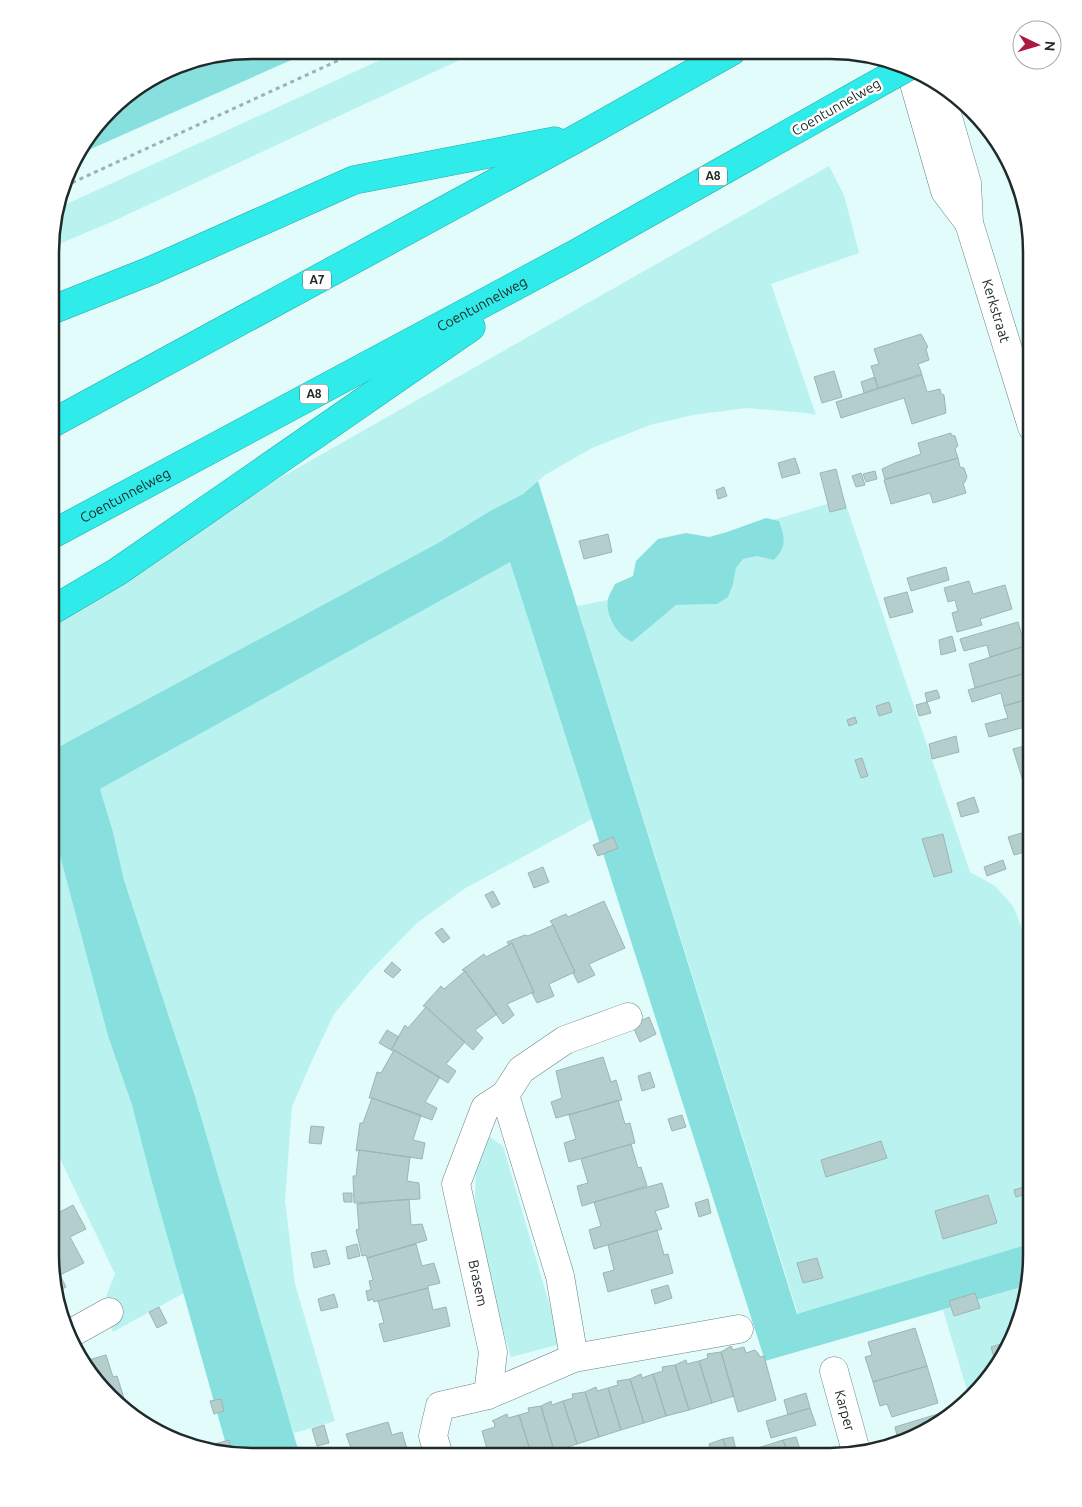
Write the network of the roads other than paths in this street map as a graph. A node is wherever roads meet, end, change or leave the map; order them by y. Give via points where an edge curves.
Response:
1 (718, 59) edge
2 (899, 71) edge
3 (912, 77) edge
4 (941, 93) edge
5 (581, 136) junction
6 (969, 223) junction
7 (577, 253) junction
8 (59, 307) edge
9 (1023, 398) edge
10 (59, 420) edge
11 (59, 530) edge
12 (59, 606) edge
13 (628, 1017) dead end
14 (504, 1095) junction
15 (109, 1312) dead end
16 (738, 1329) dead end
17 (74, 1331) edge
18 (574, 1358) junction
19 (834, 1371) dead end
20 (488, 1395) junction
21 (855, 1447) edge
22 (437, 1448) edge

1 - 5 highway, A7
2 - 7 highway, Coentunnelweg / A8, bridge
3 - 6 street, Kerkstraat via 945,191
4 - 6 street, Kerkstraat via 967,183
5 - 8 highway via 354,180 150,271
5 - 10 highway, A7
6 - 9 street, Kerkstraat
7 - 11 highway, Coentunnelweg / A8
7 - 12 highway, A8 via 117,572
13 - 14 street, Brasem via 565,1040 522,1070
14 - 18 street via 560,1276
14 - 20 street, Brasem via 485,1108 456,1184 493,1352
15 - 17 street
16 - 18 street
18 - 20 street
19 - 21 street, Karper
20 - 22 street via 440,1406 433,1436

